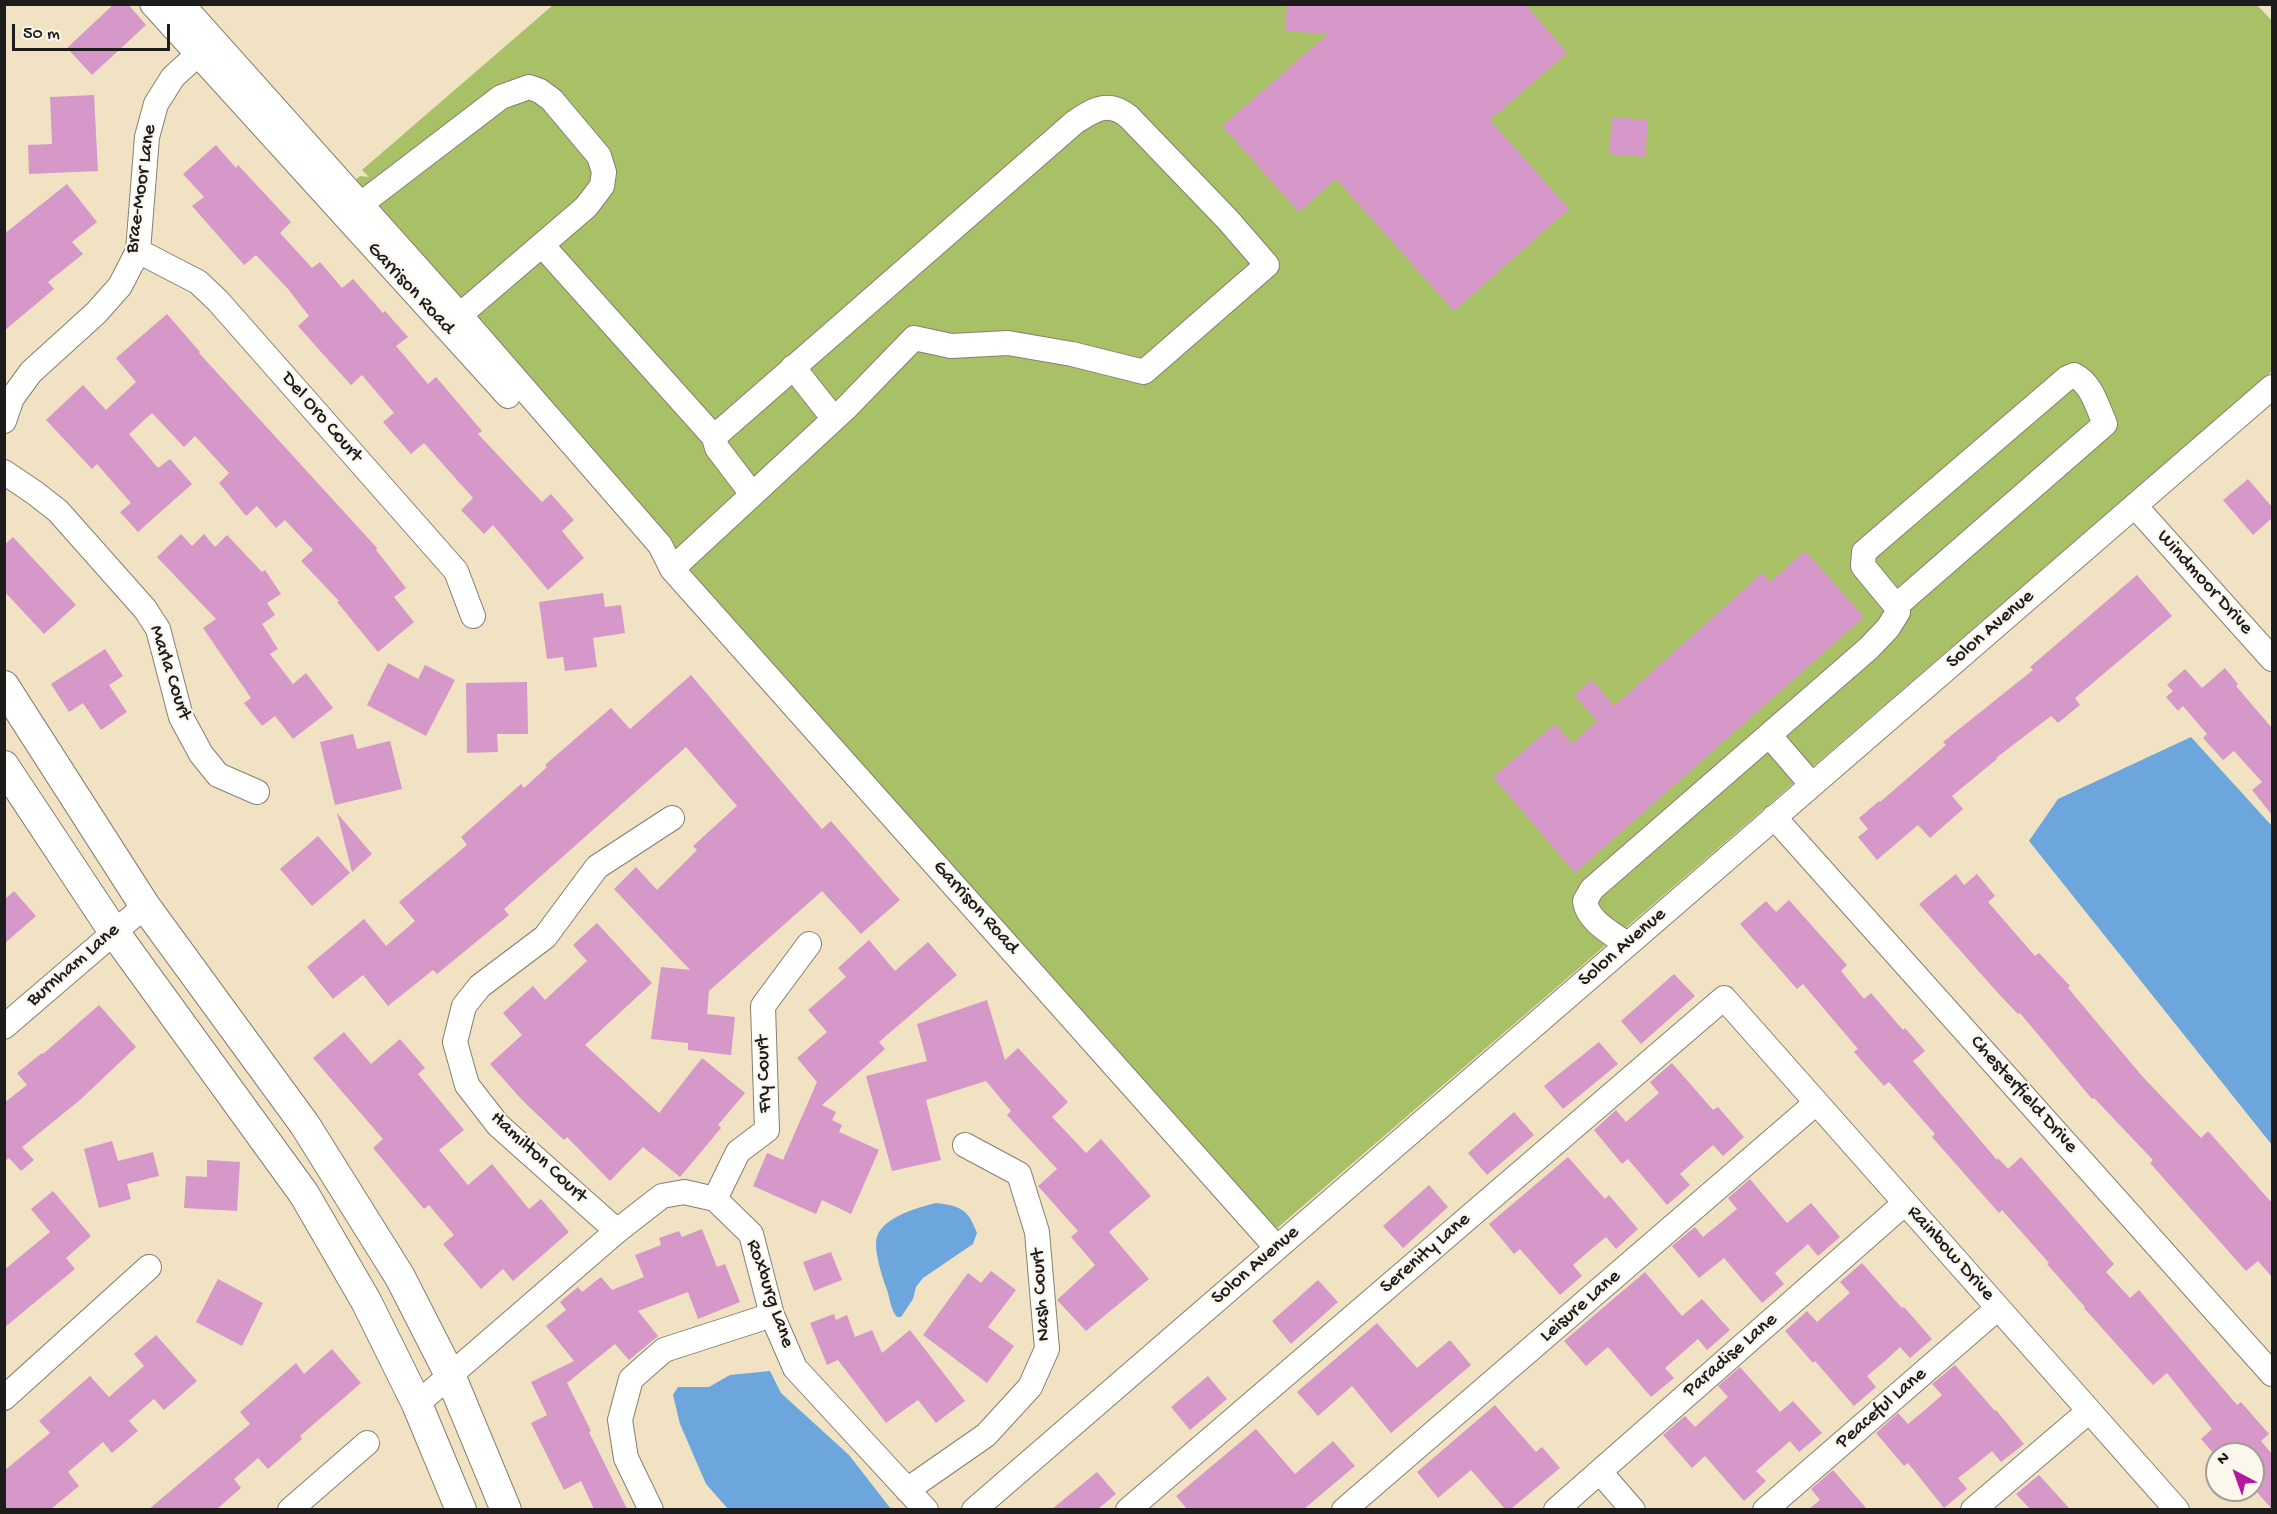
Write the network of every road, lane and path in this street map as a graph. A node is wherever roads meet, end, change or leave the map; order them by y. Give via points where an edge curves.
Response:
1 (152, 4) edge
2 (182, 4) edge
3 (205, 47) junction
4 (361, 204) junction
5 (542, 245) junction
6 (138, 251) junction
7 (460, 315) junction
8 (794, 367) junction
9 (2272, 387) edge
10 (834, 419) junction
11 (4, 422) edge
12 (714, 437) junction
13 (4, 472) edge
14 (753, 494) junction
15 (2135, 506) junction
16 (672, 569) junction
17 (1896, 606) junction
18 (473, 616) dead end
19 (2272, 659) edge
20 (4, 686) edge
21 (1769, 735) junction
22 (4, 766) edge
23 (1812, 785) junction
24 (257, 792) dead end
25 (1774, 817) junction
26 (672, 818) dead end
27 (145, 906) junction
28 (114, 932) junction
29 (1628, 944) junction
30 (809, 945) dead end
31 (1724, 999) joint
32 (4, 1027) edge
33 (1816, 1103) junction
34 (965, 1145) dead end
35 (715, 1199) junction
36 (1905, 1203) junction
37 (616, 1231) junction
38 (1277, 1248) junction
39 (149, 1267) dead end
40 (1998, 1308) junction
41 (772, 1315) junction
42 (2272, 1374) edge
43 (450, 1376) junction
44 (4, 1398) edge
45 (417, 1404) junction
46 (2089, 1411) junction
47 (367, 1443) dead end
48 (1600, 1472) junction
49 (907, 1490) junction
50 (290, 1509) edge
51 (461, 1509) edge
52 (506, 1509) edge
53 (651, 1509) edge
54 (926, 1509) edge
55 (974, 1509) edge
56 (1128, 1509) edge
57 (1344, 1509) edge
58 (1556, 1509) edge
59 (1633, 1509) edge
60 (1765, 1509) edge
61 (1973, 1509) edge
62 (2177, 1509) edge

1 - 3 street, Garrison Road
2 - 3 street, Garrison Road
3 - 4 street, Garrison Road
3 - 6 street, Brae-Moor Lane via 173,77 156,104 147,137
3 - 16 street, Garrison Road via 650,553
4 - 5 street via 501,97 529,87 552,100 599,156 604,172 602,186 586,207
4 - 7 street, Garrison Road
5 - 7 street
5 - 12 street
6 - 11 street, Brae-Moor Lane via 114,293 32,372 12,398
6 - 18 street, Del Oro Court via 198,282 218,301 456,571
7 - 16 street, Garrison Road via 660,545
8 - 10 street
8 - 10 street via 1075,122 1096,109 1120,109 1129,117 1267,265 1144,372 1008,343 951,346 914,338
8 - 12 street
9 - 15 street, Solon Avenue
10 - 14 street
12 - 14 street via 717,448
13 - 24 street, Marla Court via 58,511 145,609 158,630 181,717 201,754 218,775
14 - 16 street
15 - 19 street, Windmoor Drive
15 - 23 street, Solon Avenue
16 - 38 street, Garrison Road
17 - 17 street via 1863,566 1864,552 2067,378 2080,378 2089,386 2105,424
17 - 21 street via 1896,617 1869,648
20 - 27 main road
21 - 23 street
21 - 29 street via 1588,894 1585,906 1592,916
22 - 28 main road
23 - 25 street, Solon Avenue
25 - 29 street, Solon Avenue
25 - 42 street, Chesterfield Drive
26 - 37 street, Hamilton Court via 597,867 545,937 480,986 464,1006 455,1042 466,1084 498,1125
27 - 28 street, Burnham Lane
27 - 43 main road via 311,1134 400,1278
28 - 32 street, Burnham Lane
28 - 45 main road via 304,1194 366,1301
29 - 38 street, Solon Avenue
30 - 35 street, Fry Court via 763,1006 767,1130 738,1152
31 - 33 street, Rainbow Drive
31 - 56 street, Serenity Lane
33 - 36 street, Rainbow Drive
33 - 57 street, Leisure Lane
34 - 49 street, Nash Court via 1019,1174 1037,1232 1047,1349 1030,1387 986,1435
35 - 37 street via 684,1192 662,1196
35 - 41 street, Roxburg Lane via 751,1234
36 - 40 street, Rainbow Drive
36 - 48 street, Paradise Lane
37 - 43 street
38 - 55 street, Solon Avenue
39 - 44 street
40 - 46 street, Rainbow Drive
40 - 60 street, Peaceful Lane
41 - 49 street, Roxburg Lane via 795,1368
41 - 53 street via 664,1350 631,1379 620,1420 626,1458
43 - 45 street
43 - 52 main road
45 - 51 main road
46 - 61 street
46 - 62 street, Rainbow Drive
47 - 50 street
48 - 58 street, Paradise Lane
48 - 59 street
49 - 54 street, Roxburg Lane

